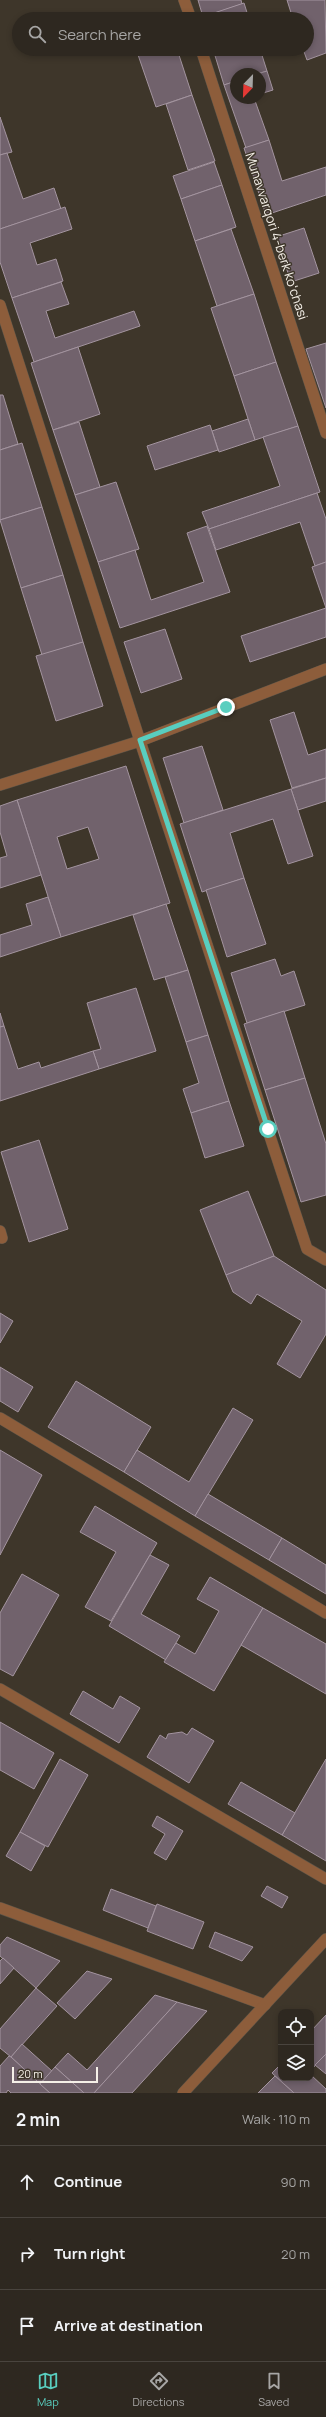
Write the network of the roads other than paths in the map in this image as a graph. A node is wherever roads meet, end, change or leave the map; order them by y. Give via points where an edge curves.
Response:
1 (184, 0) edge
2 (188, 12) edge
3 (202, 56) edge
4 (0, 305) edge
5 (326, 433) edge
6 (326, 669) edge
7 (140, 740) junction
8 (0, 785) edge
9 (326, 1260) edge
10 (0, 1418) edge
11 (326, 1613) edge
12 (0, 1689) edge
13 (326, 1879) edge
14 (0, 1908) edge
15 (326, 1939) edge
16 (265, 2005) junction
17 (183, 2093) edge

1 - 2 street
3 - 5 street, Munavvarqori 4-berk koʻchasi
4 - 7 street
6 - 7 street
7 - 8 street
7 - 9 street via 307,1249
10 - 11 street
12 - 13 street
14 - 16 street
15 - 16 street
16 - 17 street

